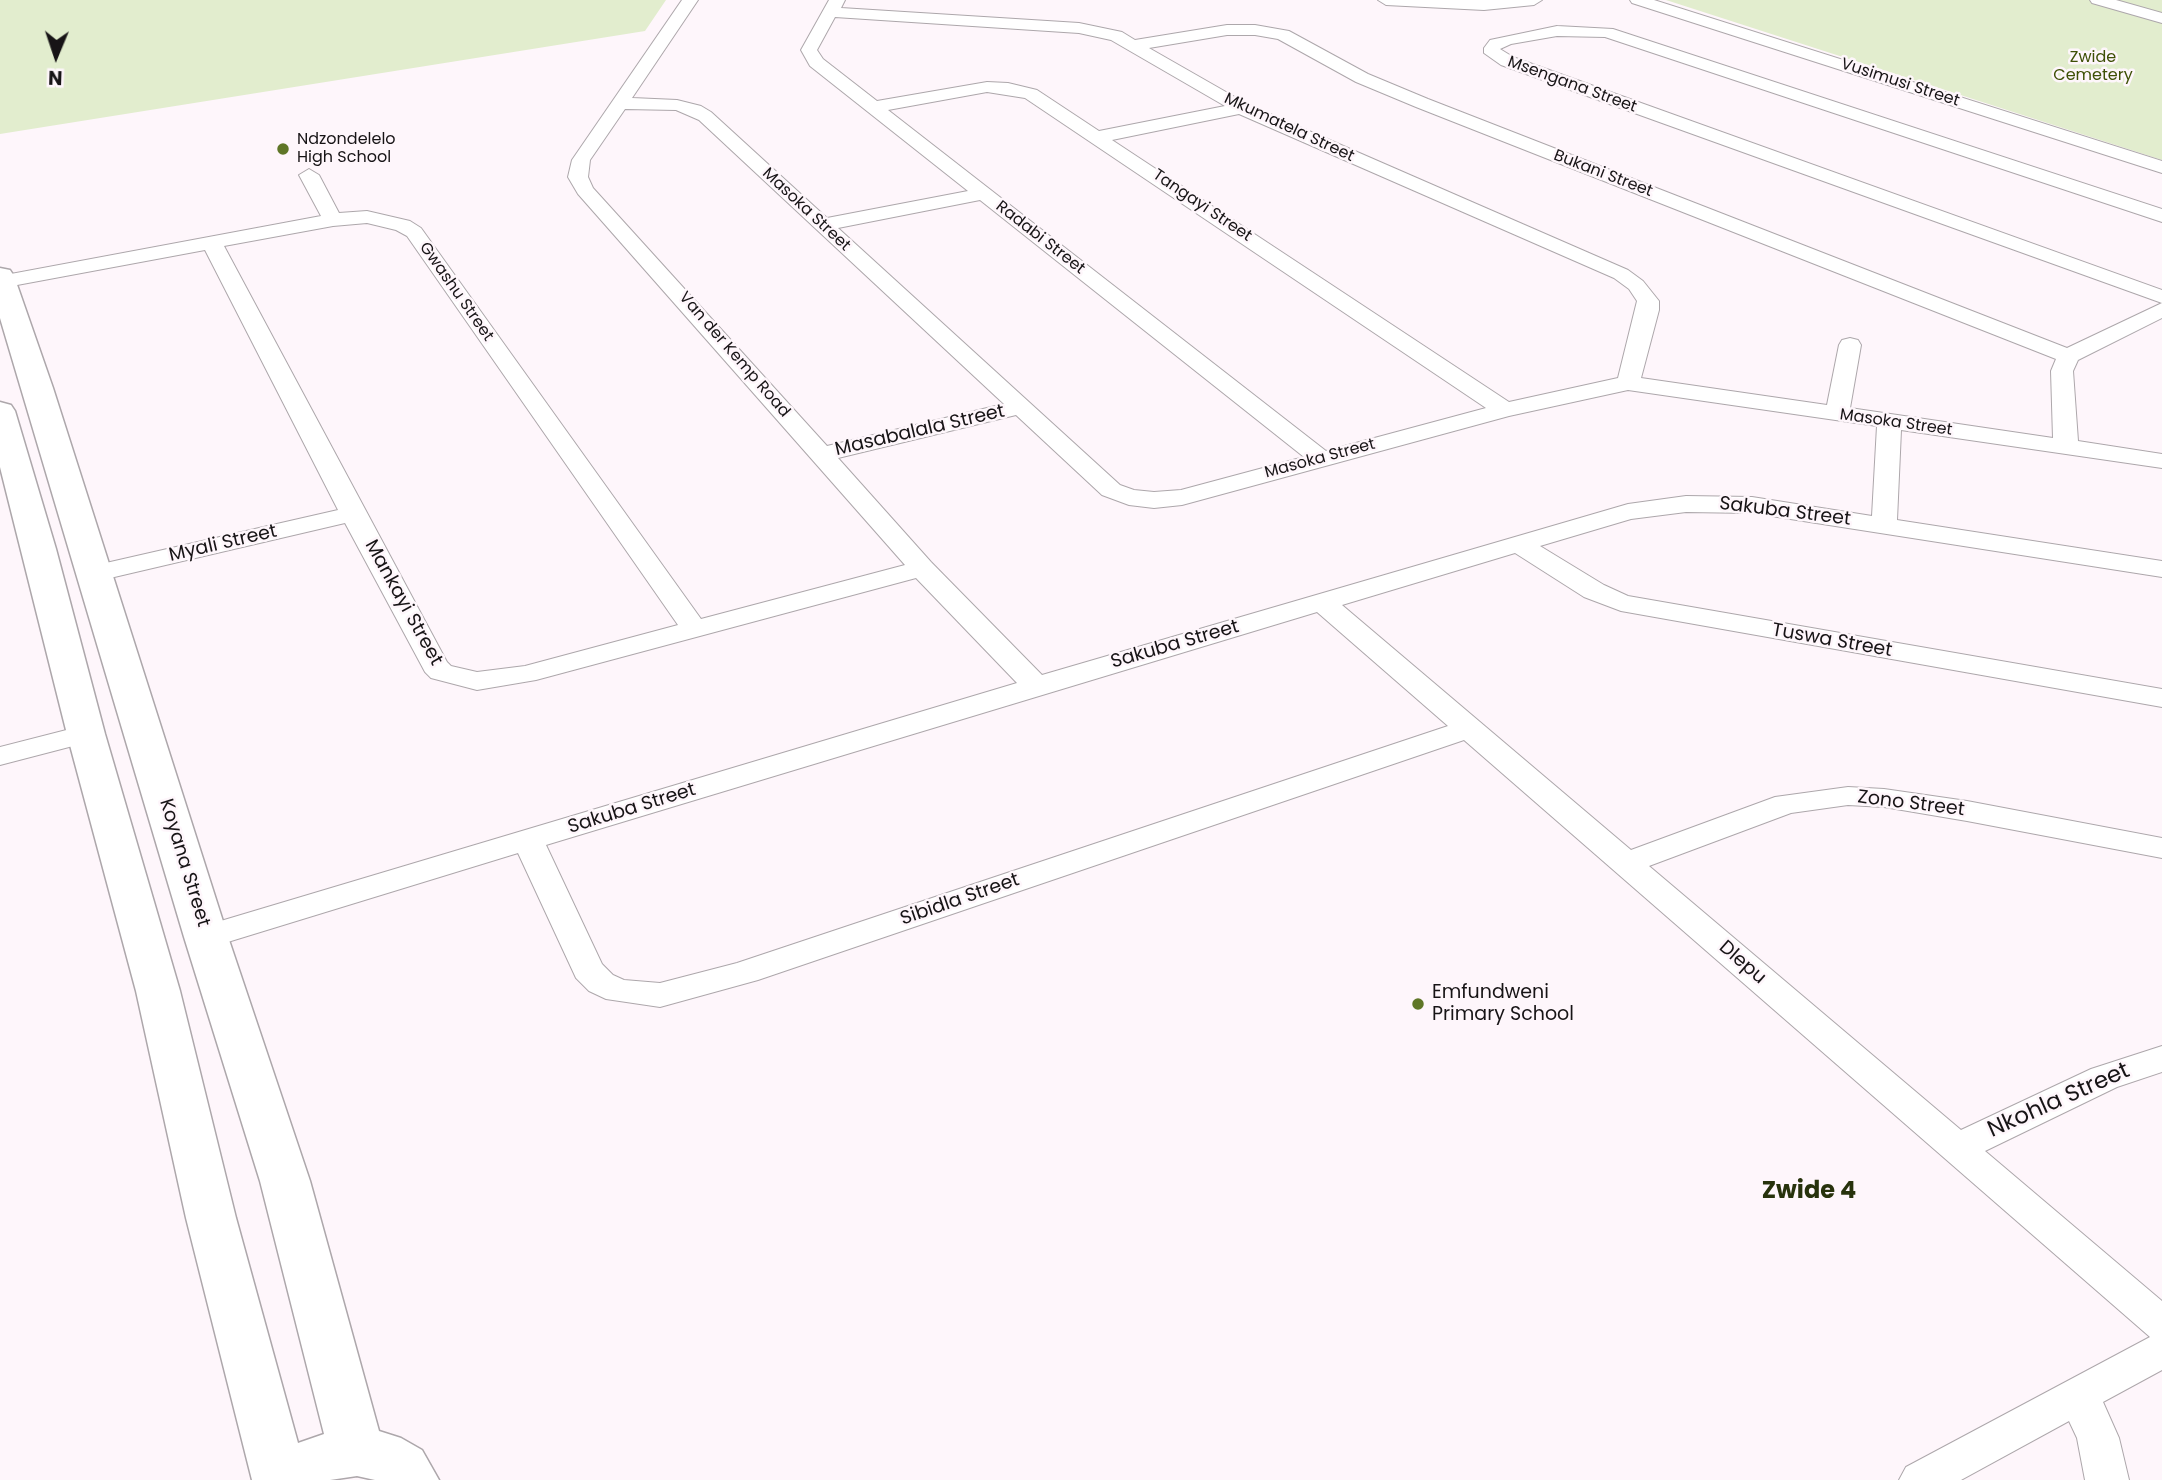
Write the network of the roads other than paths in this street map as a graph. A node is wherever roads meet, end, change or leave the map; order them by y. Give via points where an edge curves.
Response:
1 (690, 0) edge
2 (1386, 0) edge
3 (1534, 0) edge
4 (1637, 0) edge
5 (2098, 0) edge
6 (1445, 2) edge
7 (833, 6) edge
8 (2162, 18) edge
9 (1135, 45) junction
10 (619, 103) junction
11 (873, 107) junction
12 (1241, 108) junction
13 (1098, 136) junction
14 (2162, 167) edge
15 (309, 175) dead end
16 (983, 194) junction
17 (2162, 216) edge
18 (333, 220) junction
19 (822, 225) junction
20 (212, 243) junction
21 (1, 279) edge
22 (2162, 297) edge
23 (2162, 310) edge
24 (1850, 345) dead end
25 (2068, 356) junction
26 (1628, 383) junction
27 (1019, 407) junction
28 (1505, 410) junction
29 (0, 411) edge
30 (1837, 414) junction
31 (1889, 422) junction
32 (2066, 447) junction
33 (821, 455) junction
34 (1322, 459) junction
35 (2162, 461) edge
36 (353, 514) junction
37 (1884, 525) junction
38 (1517, 542) junction
39 (922, 569) junction
40 (2162, 569) edge
41 (93, 574) junction
42 (1322, 602) junction
43 (694, 628) junction
44 (1036, 686) junction
45 (2162, 698) edge
46 (1469, 729) junction
47 (86, 734) junction
48 (0, 755) edge
49 (528, 841) junction
50 (2162, 848) edge
51 (1626, 863) junction
52 (206, 937) junction
53 (2162, 1059) edge
54 (1957, 1147) junction
55 (2162, 1325) edge
56 (2162, 1350) edge
57 (2079, 1394) junction
58 (357, 1452) junction
59 (282, 1480) edge
60 (411, 1480) edge
61 (1921, 1480) edge
62 (2108, 1480) edge

1 - 10 street, Van der Kemp Road
2 - 6 street
3 - 6 street via 1497,5
4 - 14 street, Vusimusi Street
5 - 8 street
7 - 9 street, Mkumatela Street via 1088,29
7 - 11 street, Radabi Street via 811,43 810,56
9 - 12 street, Mkumatela Street
9 - 25 street, Bukani Street via 1227,30 1283,35 1362,78 1422,103
10 - 19 street, Masoka Street via 695,110
10 - 33 street, Van der Kemp Road via 581,160 579,177 584,190
11 - 13 street, Tangayi Street via 975,88 1008,88 1042,99
11 - 16 street, Radabi Street
12 - 13 street
12 - 26 street, Mkumatela Street via 1629,279 1644,293 1648,310
13 - 28 street, Tangayi Street
15 - 18 street
16 - 19 street
16 - 34 street, Radabi Street
17 - 22 street, Msengana Street via 1620,35 1557,31 1507,40 1492,48 1492,53 1507,61
18 - 20 street, Gwashu Street
18 - 43 street, Gwashu Street via 387,219 414,232
19 - 27 street, Masoka Street
20 - 21 street, Gwashu Street
20 - 36 street, Mankayi Street
21 - 41 main road, Koyana Street
23 - 25 street
24 - 30 street
25 - 32 street via 2062,371
26 - 28 street, Masoka Street
26 - 30 street, Masoka Street
27 - 33 street, Masabalala Street
27 - 34 street, Masoka Street via 1111,490 1141,499 1182,497
28 - 34 street, Masoka Street
29 - 47 main road
30 - 31 street, Masoka Street
31 - 32 street, Masoka Street
31 - 37 street
32 - 35 street, Masoka Street
33 - 39 street, Van der Kemp Road
36 - 41 street, Myali Street
36 - 43 street, Mankayi Street via 435,666 451,676 477,681 517,676
37 - 38 street, Sakuba Street via 1752,505 1686,504 1628,512
37 - 40 street, Sakuba Street
38 - 42 street, Sakuba Street
38 - 45 street, Tuswa Street via 1621,603
39 - 43 street, Mankayi Street
39 - 44 street, Van der Kemp Road
41 - 52 main road, Koyana Street
42 - 44 street, Sakuba Street
42 - 46 street, Dlepu
44 - 49 street, Sakuba Street
46 - 49 street, Sibidla Street via 759,968 660,995 618,991 588,970
46 - 51 street, Dlepu
47 - 48 street
47 - 59 main road via 158,991 211,1218
49 - 52 street, Sakuba Street
50 - 51 street, Zono Street via 1884,797 1848,796 1786,804
51 - 54 street, Dlepu
52 - 58 main road, Koyana Street via 285,1181
53 - 54 street, Nkohla Street via 2104,1078
54 - 55 street, Dlepu
56 - 57 street
57 - 61 street
57 - 62 street via 2098,1438
58 - 59 main road via 331,1455
58 - 60 main road via 381,1455 402,1467

